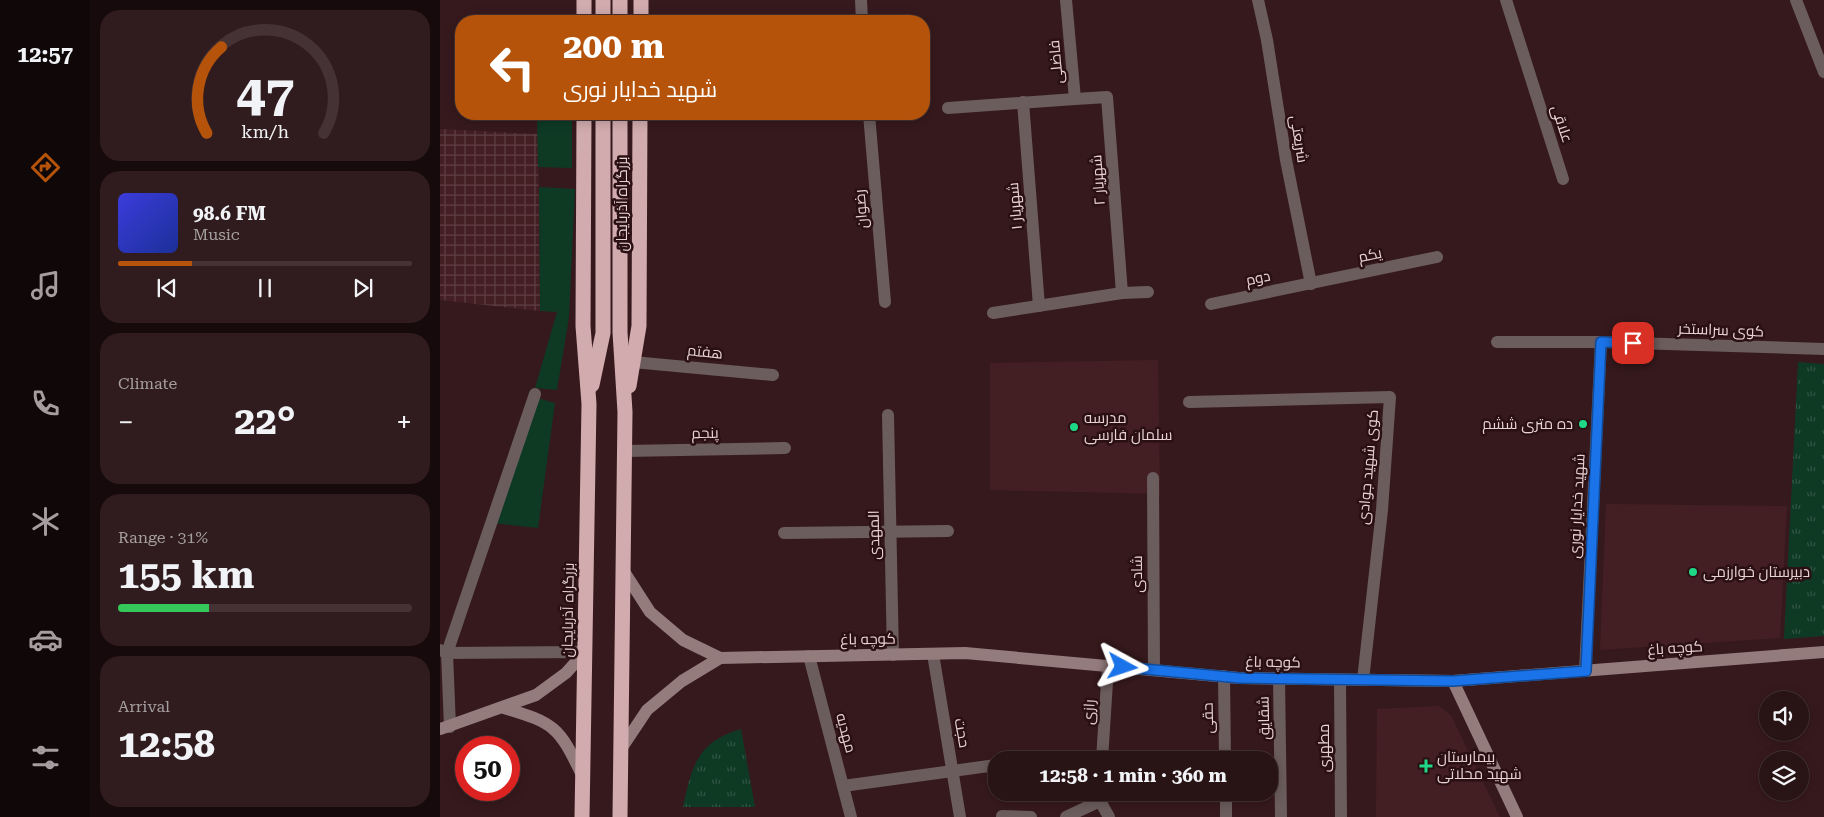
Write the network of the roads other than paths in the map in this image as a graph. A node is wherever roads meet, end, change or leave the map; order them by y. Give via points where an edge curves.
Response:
1 (584, 0) edge
2 (603, 0) edge
3 (620, 0) edge
4 (641, 0) edge
5 (860, 0) edge
6 (1066, 0) edge
7 (1258, 0) edge
8 (1506, 0) edge
9 (1796, 0) edge
10 (584, 15) edge
11 (603, 15) edge
12 (620, 15) edge
13 (641, 15) edge
14 (861, 15) edge
15 (1824, 72) edge
16 (1075, 99) junction
17 (1023, 102) junction
18 (948, 108) dead end
19 (584, 120) edge
20 (603, 120) edge
21 (620, 120) edge
22 (640, 120) edge
23 (870, 120) edge
24 (1563, 179) dead end
25 (1436, 257) dead end
26 (1311, 284) junction
27 (1148, 292) dead end
28 (1122, 293) junction
29 (885, 302) dead end
30 (1211, 304) dead end
31 (1040, 306) junction
32 (993, 313) dead end
33 (1497, 342) dead end
34 (1601, 342) junction
35 (1824, 349) edge
36 (633, 362) junction
37 (773, 375) dead end
38 (535, 394) dead end
39 (1188, 402) dead end
40 (589, 404) junction
41 (625, 412) junction
42 (888, 416) dead end
43 (785, 448) dead end
44 (625, 451) junction
45 (1152, 478) dead end
46 (948, 530) dead end
47 (890, 531) junction
48 (784, 533) dead end
49 (623, 570) junction
50 (444, 651) edge
51 (585, 652) junction
52 (1824, 652) edge
53 (932, 654) junction
54 (893, 655) junction
55 (809, 656) junction
56 (720, 658) junction
57 (1108, 666) junction
58 (1154, 670) junction
59 (1586, 671) junction
60 (1224, 676) junction
61 (1280, 678) junction
62 (1340, 680) junction
63 (1363, 680) junction
64 (1453, 681) junction
65 (504, 708) junction
66 (445, 728) edge
67 (621, 749) junction
68 (1103, 751) edge
69 (1225, 751) edge
70 (988, 766) edge
71 (952, 771) junction
72 (583, 777) junction
73 (843, 786) junction
74 (1092, 801) edge
75 (1102, 801) edge
76 (1226, 801) edge
77 (1002, 816) dead end
78 (582, 817) edge
79 (620, 817) edge
80 (852, 817) edge
81 (960, 817) edge
82 (1031, 817) edge
83 (1066, 817) edge
84 (1109, 817) edge
85 (1226, 817) edge
86 (1281, 817) edge
87 (1340, 817) edge
88 (1517, 817) edge

1 - 10 highway
2 - 11 highway
3 - 12 highway
4 - 13 highway
5 - 14 street
6 - 16 street, فاضلی
7 - 26 street, شریعتی
8 - 24 street, علاقی
9 - 15 street
16 - 17 street, فاضلی
16 - 28 street, شهریار ۲ via 1107,97
17 - 18 street, فاضلی
17 - 31 street, شهریار ۱
19 - 40 highway, بزرگراه آذربایجان via 583,326
20 - 40 highway, بزرگراه آذربایجان via 603,332
21 - 41 highway, بزرگراه آذربایجان via 620,332
22 - 36 highway, بزرگراه آذربایجان via 639,326
23 - 29 street, رضوان
25 - 26 street, یکم
26 - 30 street, دوم
27 - 28 street
28 - 31 street
31 - 32 street
33 - 34 street, کوی سراستخر
34 - 35 street, کوی سراستخر
34 - 59 street, شهید خدایار نوری
36 - 37 street, هفتم
36 - 41 highway, بزرگراه آذربایجان
38 - 50 street
39 - 63 street, کوی شهید جوادی via 1390,397 1382,510
40 - 51 highway, بزرگراه آذربایجان
41 - 44 highway, بزرگراه آذربایجان
42 - 47 street, المهدی
43 - 44 street, پنجم
44 - 49 highway, بزرگراه آذربایجان
45 - 58 street, شادی
46 - 47 street
47 - 48 street
47 - 54 street, المهدی
49 - 56 main road via 650,612 683,640
49 - 67 highway, بزرگراه آذربایجان
50 - 51 street
50 - 66 street
51 - 65 main road via 566,673 536,695
51 - 72 highway, بزرگراه آذربایجان
52 - 59 main road, کوچه باغ
53 - 54 main road, کوچه باغ
53 - 57 main road, کوچه باغ via 965,653
53 - 71 street, حجت
54 - 55 main road, کوچه باغ
55 - 56 main road, کوچه باغ
55 - 73 street, مهدیه
56 - 67 main road via 682,681 647,710
57 - 58 main road, کوچه باغ
57 - 68 street, رازی
58 - 60 main road, کوچه باغ
59 - 64 main road, کوچه باغ
60 - 61 main road, کوچه باغ
60 - 69 street, حقی
61 - 62 main road, کوچه باغ
61 - 86 street, شقایق
62 - 63 main road, کوچه باغ
62 - 87 street, مطهری
63 - 64 main road, کوچه باغ
64 - 88 main road
65 - 66 main road
65 - 72 main road via 549,724 563,738
67 - 79 highway, بزرگراه آذربایجان
70 - 71 street
71 - 73 street
71 - 81 street, حجت
72 - 78 highway, بزرگراه آذربایجان
73 - 80 street, مهدیه
74 - 83 street
75 - 84 street
76 - 85 street
77 - 82 street

